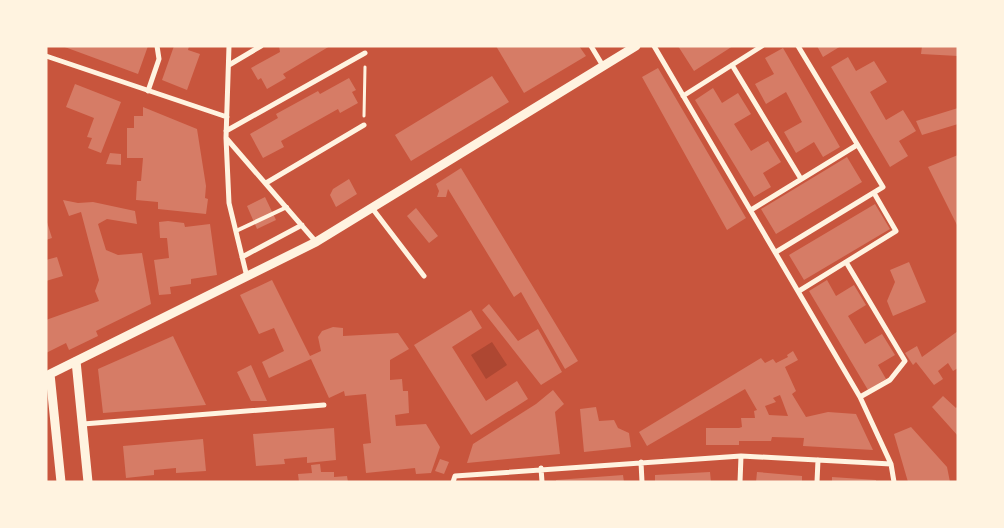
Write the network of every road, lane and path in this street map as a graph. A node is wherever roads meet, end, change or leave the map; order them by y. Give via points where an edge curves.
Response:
1 (157, 46) edge
2 (229, 46) edge
3 (261, 46) edge
4 (591, 46) edge
5 (636, 46) edge
6 (654, 46) edge
7 (762, 46) edge
8 (798, 46) edge
9 (365, 53) joint
10 (46, 56) edge
11 (228, 65) junction
12 (603, 66) junction
13 (732, 66) junction
14 (148, 91) junction
15 (683, 96) junction
16 (227, 117) junction
17 (364, 125) joint
18 (226, 131) junction
19 (226, 138) junction
20 (857, 145) junction
21 (801, 179) junction
22 (266, 183) junction
23 (874, 193) junction
24 (287, 207) junction
25 (372, 208) junction
26 (751, 210) junction
27 (302, 225) junction
28 (236, 231) junction
29 (316, 242) junction
30 (776, 252) junction
31 (242, 257) junction
32 (846, 262) junction
33 (424, 276) dead end
34 (247, 277) junction
35 (799, 291) junction
36 (76, 361) junction
37 (48, 375) edge
38 (860, 397) junction
39 (324, 405) dead end
40 (82, 424) junction
41 (741, 456) junction
42 (818, 460) junction
43 (641, 462) junction
44 (891, 464) junction
45 (541, 468) junction
46 (60, 482) edge
47 (88, 482) edge
48 (452, 482) edge
49 (542, 482) edge
50 (642, 482) edge
51 (740, 482) edge
52 (817, 482) edge
53 (894, 482) edge

1 - 14 street via 159,59
2 - 11 street
3 - 11 street
4 - 12 street
5 - 12 street
6 - 15 street
7 - 13 street
8 - 20 street
9 - 17 path
9 - 18 street
10 - 14 street
11 - 16 street
12 - 25 street
13 - 15 street
13 - 21 street
14 - 16 street
15 - 26 street
16 - 18 street
17 - 22 street
18 - 19 street
19 - 22 street
19 - 28 street via 229,203
20 - 21 street
20 - 23 street via 883,187
21 - 26 street
22 - 24 street
23 - 30 street
23 - 32 street via 896,230
24 - 27 street
24 - 28 lane
25 - 29 street
25 - 33 street
26 - 30 street
27 - 29 street
27 - 31 street
28 - 31 street
29 - 34 street
30 - 35 street
31 - 34 street
32 - 35 street
32 - 38 street via 905,361 890,380
34 - 36 street
35 - 38 street
36 - 37 street
36 - 40 street
37 - 46 street
38 - 44 street
39 - 40 street
40 - 47 street
41 - 42 street
41 - 43 street
41 - 51 street
42 - 44 street
42 - 52 street
43 - 45 street
43 - 50 street
44 - 53 street
45 - 48 street via 455,476
45 - 49 street

